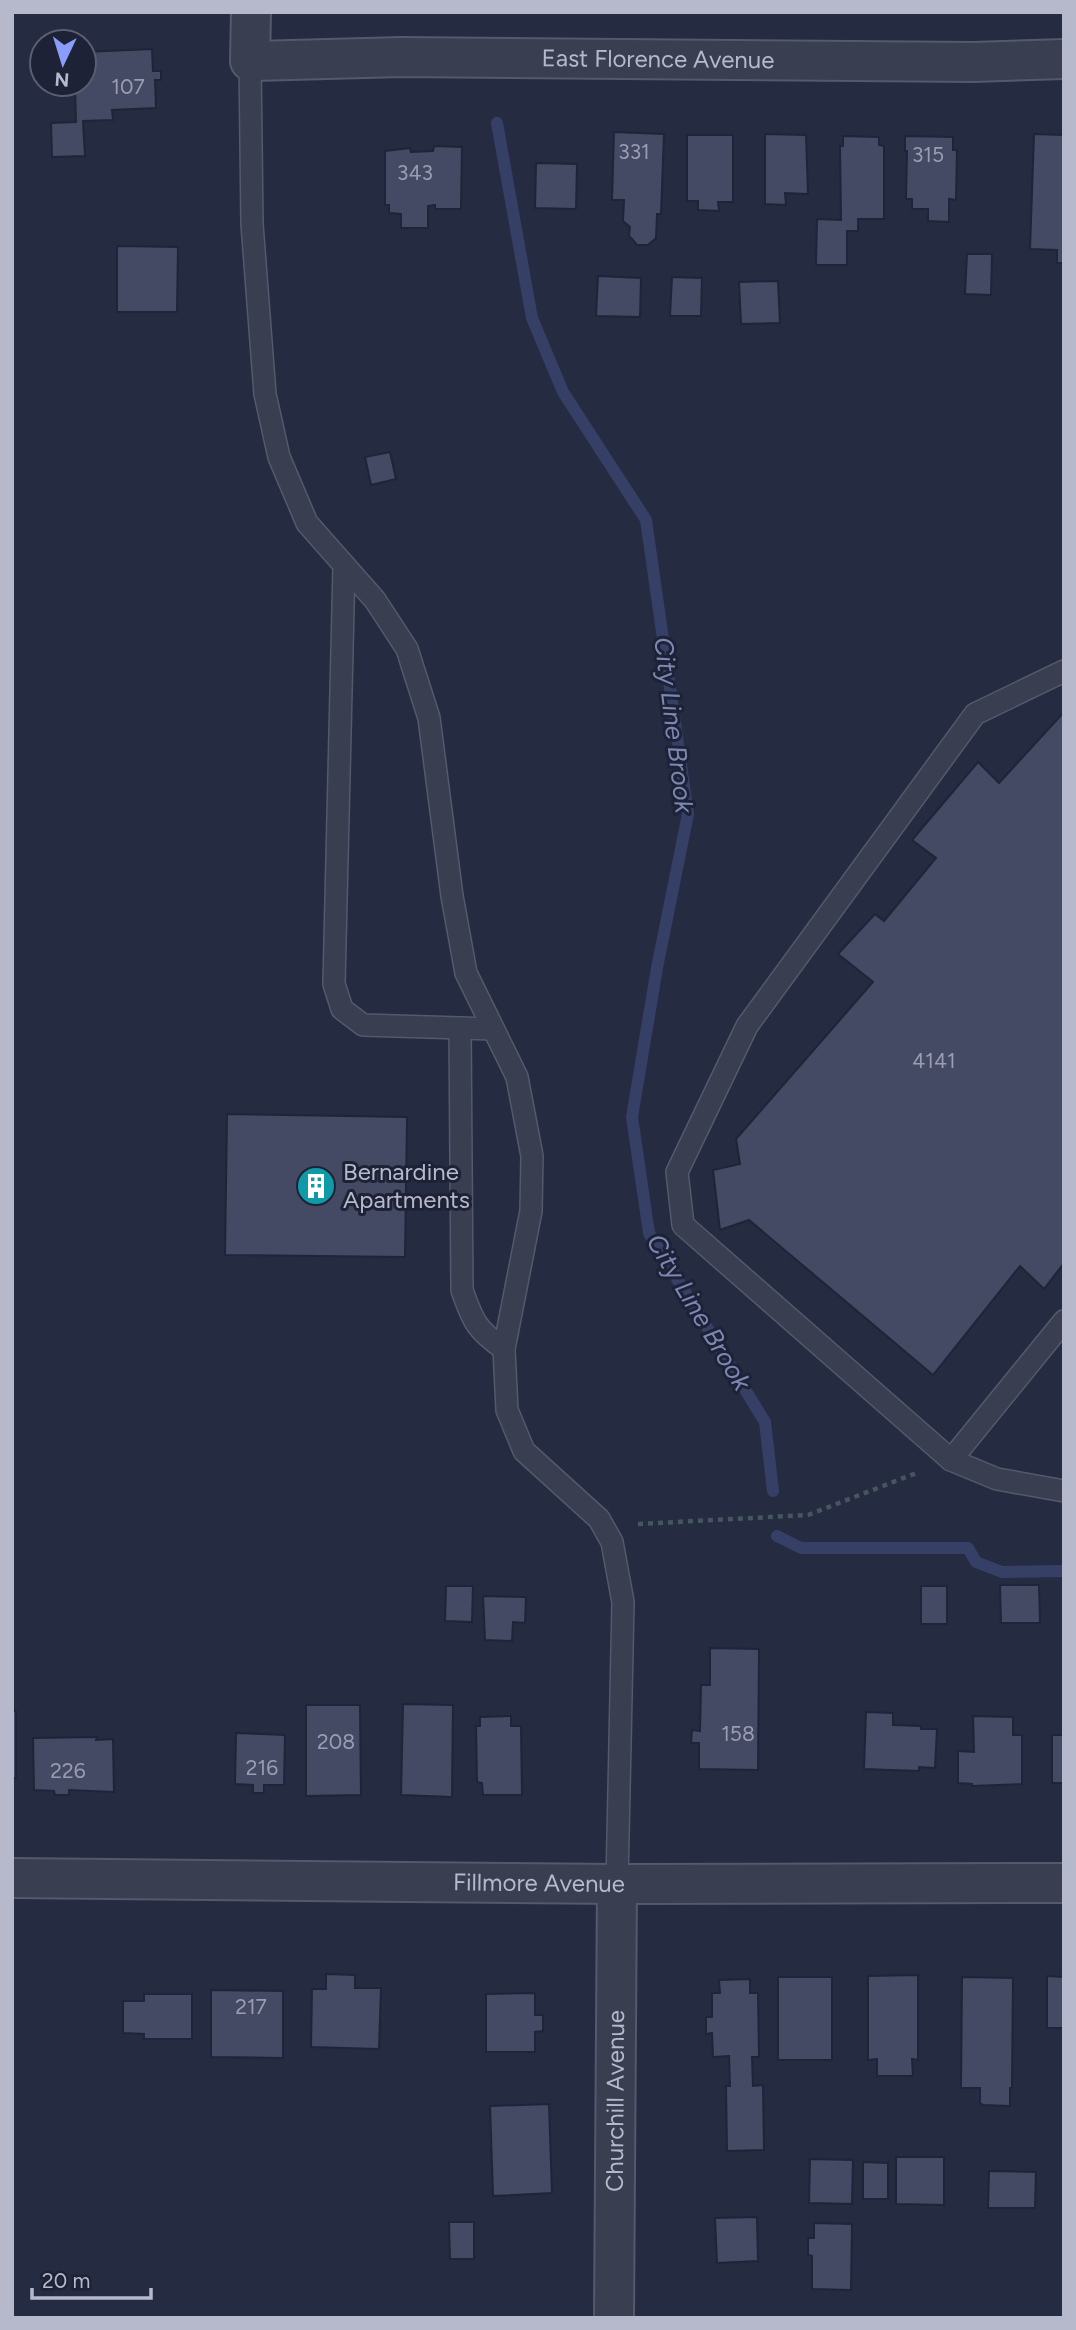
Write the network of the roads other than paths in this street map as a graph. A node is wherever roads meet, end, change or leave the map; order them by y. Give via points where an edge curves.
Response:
1 (251, 12) edge
2 (1064, 59) edge
3 (250, 61) junction
4 (344, 566) junction
5 (1064, 671) edge
6 (460, 1028) junction
7 (493, 1029) junction
8 (1064, 1321) edge
9 (504, 1349) junction
10 (951, 1460) junction
11 (1064, 1491) edge
12 (12, 1878) edge
13 (1064, 1883) edge
14 (617, 1884) junction
15 (614, 2318) edge

1 - 3 street
2 - 3 street, East Florence Avenue via 401,57
3 - 4 lane via 252,225 265,394 279,457 307,523
4 - 6 lane via 334,984 342,1009 363,1026
4 - 7 lane via 375,600 407,649 429,718 466,973
5 - 10 lane via 975,714 747,1026 677,1172 683,1225
6 - 7 lane
6 - 9 lane via 462,1290 482,1334
7 - 9 lane via 517,1077 532,1156 531,1212
8 - 10 lane
9 - 14 lane via 506,1410 524,1451 599,1519 612,1542 623,1602
10 - 11 lane via 998,1479
12 - 14 street, Fillmore Avenue
13 - 14 street, Fillmore Avenue
14 - 15 street, Churchill Avenue

